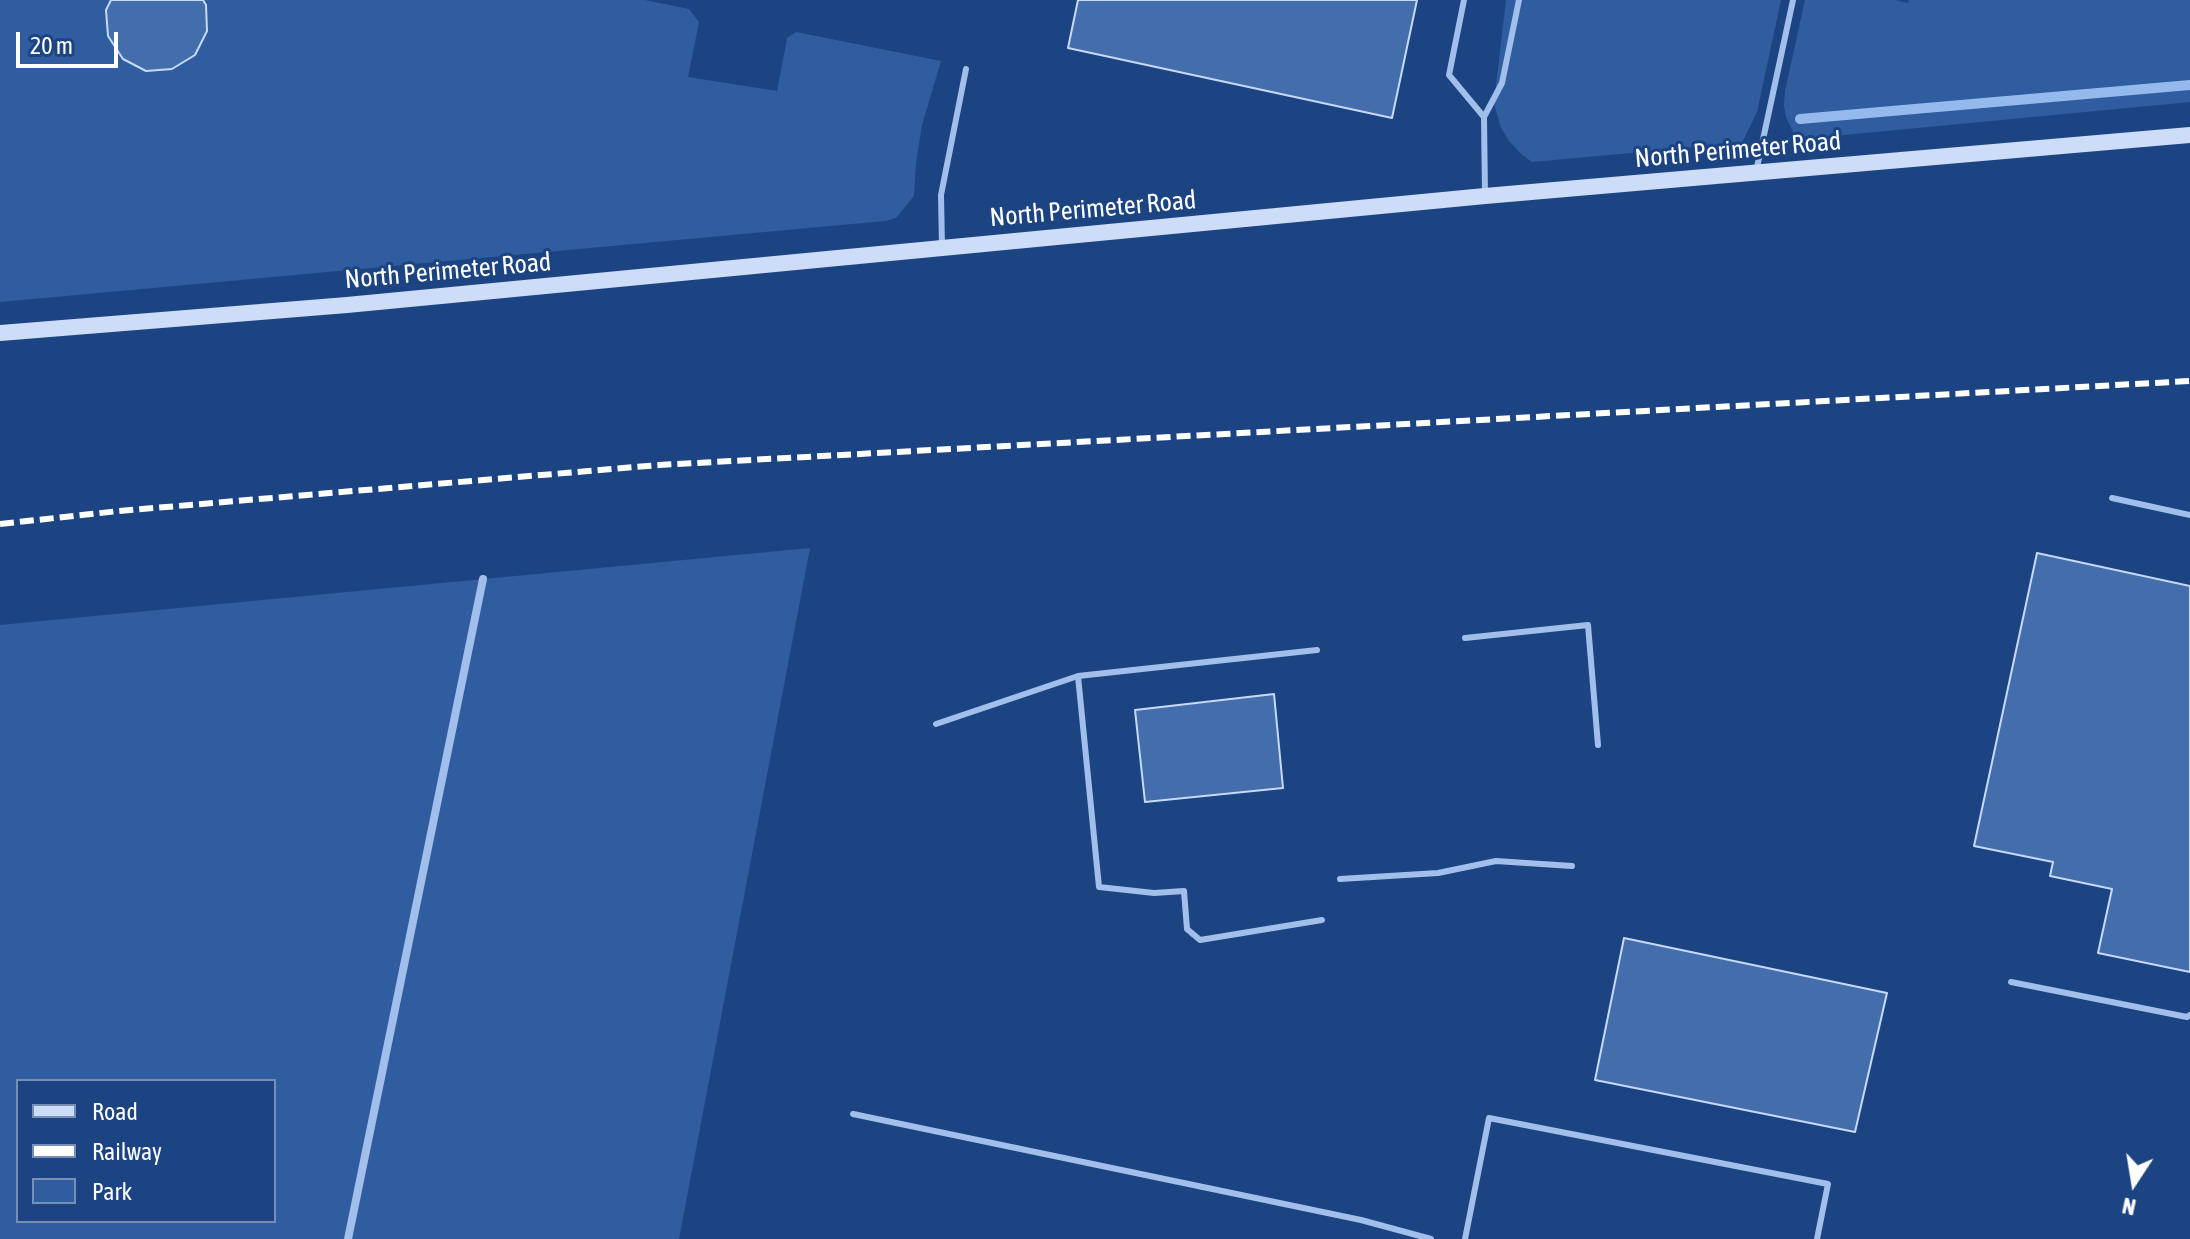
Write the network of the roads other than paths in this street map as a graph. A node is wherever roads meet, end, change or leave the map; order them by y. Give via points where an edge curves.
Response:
1 (1464, 0) edge
2 (1519, 0) edge
3 (1793, 0) edge
4 (966, 69) dead end
5 (1484, 117) junction
6 (2190, 135) edge
7 (1756, 172) junction
8 (1485, 196) junction
9 (942, 247) junction
10 (0, 333) edge
11 (2112, 498) dead end
12 (2190, 515) edge
13 (483, 579) dead end
14 (1465, 638) dead end
15 (1317, 650) dead end
16 (1078, 676) junction
17 (936, 724) dead end
18 (1598, 745) dead end
19 (1572, 866) dead end
20 (1340, 879) dead end
21 (1322, 920) dead end
22 (2011, 982) dead end
23 (2190, 1015) edge
24 (853, 1114) dead end
25 (348, 1239) edge
26 (1431, 1239) edge
27 (1465, 1239) edge
28 (1817, 1239) edge

1 - 5 lane via 1449,75
2 - 5 lane via 1502,83
3 - 7 lane
4 - 9 lane via 941,195
5 - 8 lane
6 - 7 street, North Perimeter Road
7 - 8 street, North Perimeter Road
8 - 9 street, North Perimeter Road
9 - 10 street, North Perimeter Road
11 - 12 lane
13 - 25 street
14 - 18 lane via 1588,625
15 - 16 lane
16 - 17 lane
16 - 21 lane via 1099,887 1184,891 1187,929 1200,940
19 - 20 lane via 1496,861 1438,873
22 - 23 lane
24 - 26 lane
27 - 28 lane via 1489,1118 1828,1184

